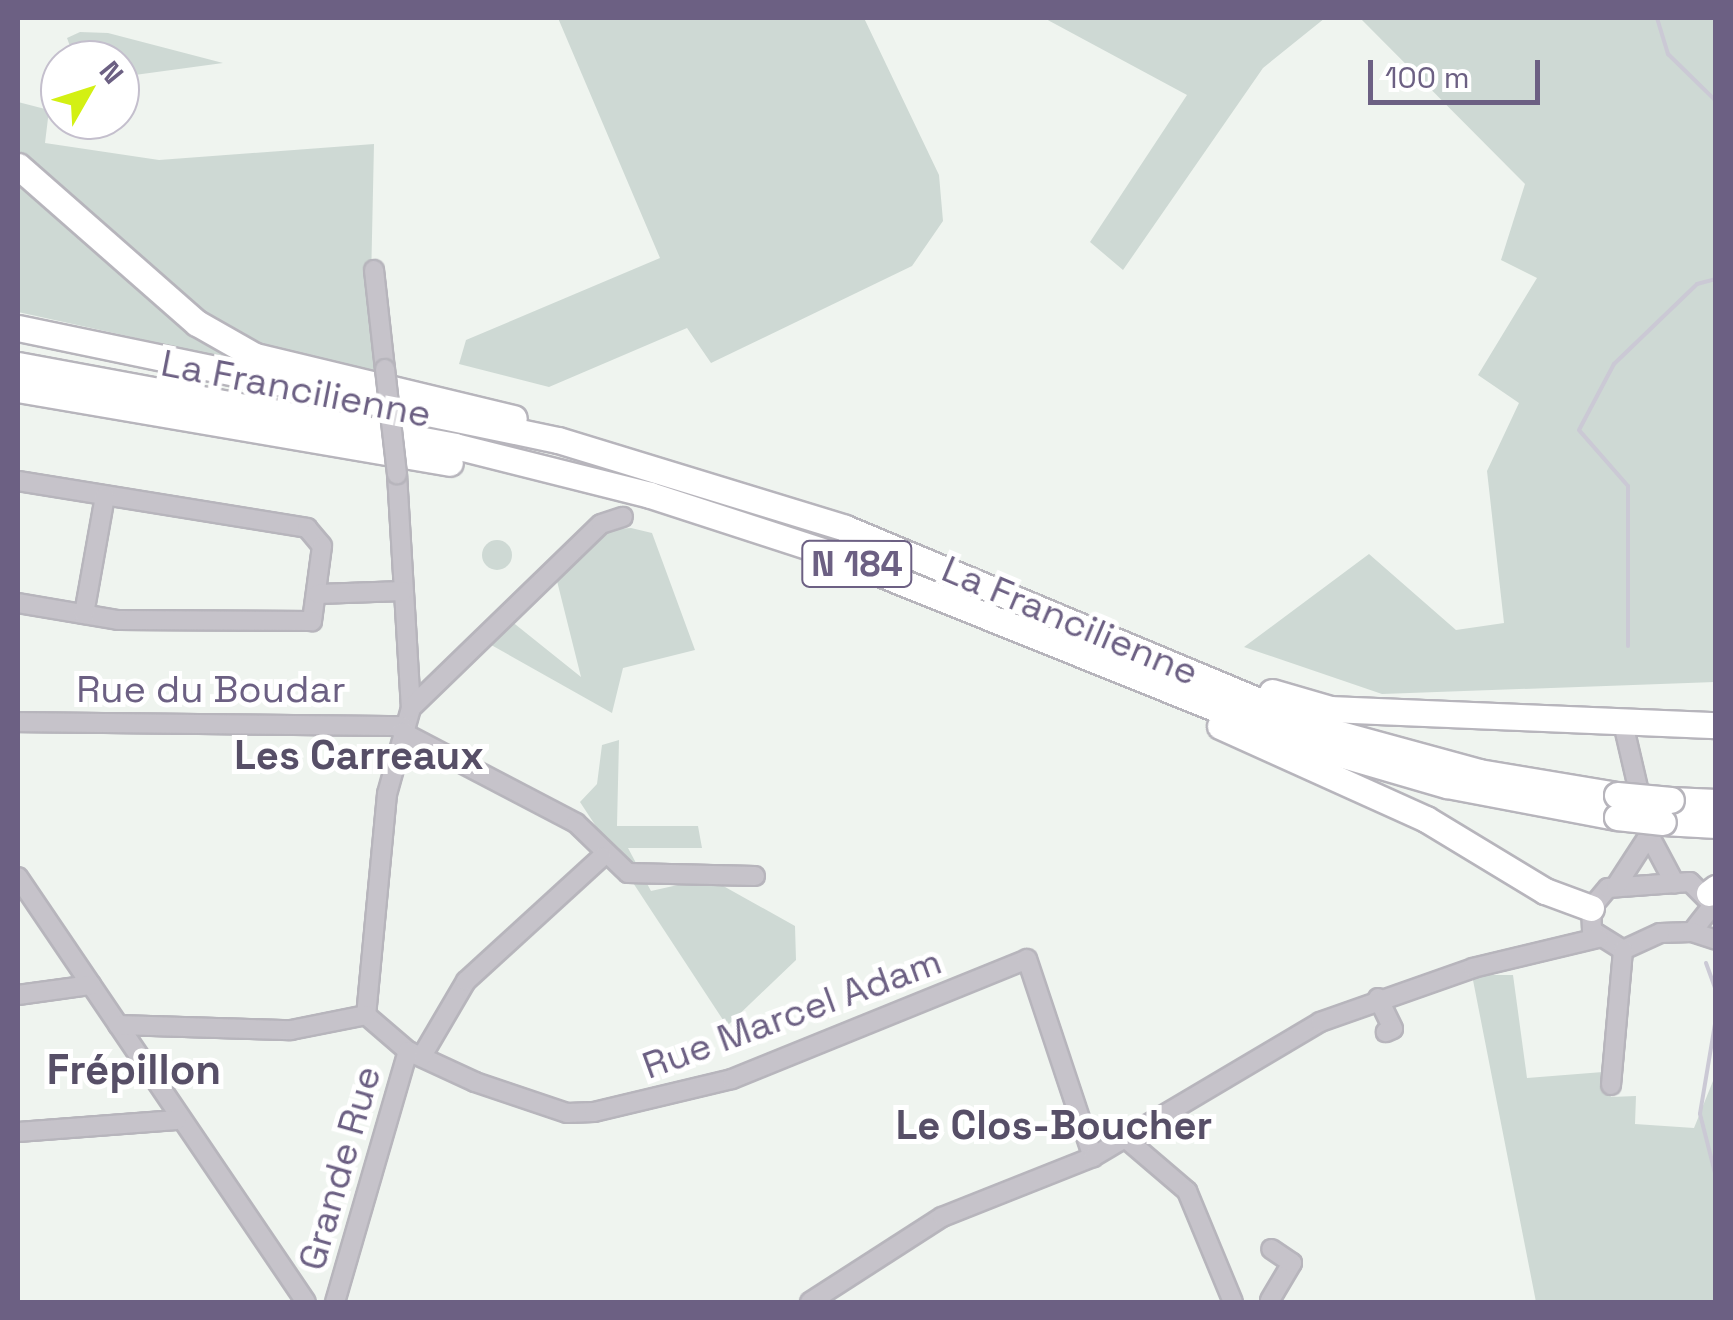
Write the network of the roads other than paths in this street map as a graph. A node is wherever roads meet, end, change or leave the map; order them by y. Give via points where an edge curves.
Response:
1 (18, 156) edge
2 (18, 166) edge
3 (105, 232) dead end
4 (374, 270) dead end
5 (18, 328) edge
6 (18, 364) edge
7 (18, 389) edge
8 (558, 440) junction
9 (552, 473) junction
10 (18, 482) edge
11 (106, 496) junction
12 (623, 518) dead end
13 (403, 591) junction
14 (318, 594) junction
15 (18, 603) edge
16 (84, 614) junction
17 (1148, 655) junction
18 (1152, 684) junction
19 (1622, 718) junction
20 (18, 722) edge
21 (405, 722) junction
22 (1716, 726) edge
23 (1716, 802) edge
24 (1617, 806) junction
25 (1661, 819) junction
26 (1716, 824) edge
27 (602, 857) junction
28 (755, 876) dead end
29 (18, 877) edge
30 (1675, 884) junction
31 (1616, 886) junction
32 (1713, 904) edge
33 (1590, 915) junction
34 (1692, 932) junction
35 (1598, 938) junction
36 (1716, 940) edge
37 (1571, 943) junction
38 (1622, 950) junction
39 (91, 985) junction
40 (18, 995) edge
41 (1378, 998) junction
42 (366, 1015) junction
43 (118, 1025) junction
44 (1386, 1032) dead end
45 (415, 1054) junction
46 (1611, 1085) dead end
47 (177, 1120) junction
48 (18, 1132) edge
49 (1125, 1138) junction
50 (1093, 1156) junction
51 (1270, 1248) dead end
52 (306, 1302) edge
53 (335, 1302) edge
54 (810, 1302) edge
55 (1233, 1302) edge
56 (1270, 1302) edge

1 - 3 street
2 - 8 highway via 196,323 255,356 464,402
4 - 13 street, bridge
5 - 8 highway, La Francilienne / N 184
6 - 9 highway, La Francilienne / N 184
7 - 9 highway via 538,478
8 - 17 highway, La Francilienne / N 184 via 845,528
9 - 18 highway, La Francilienne / N 184 via 832,554
10 - 11 street
11 - 14 street via 307,528 322,546
11 - 16 street
12 - 21 street via 601,524
13 - 14 street
13 - 21 street
14 - 16 street via 312,621
15 - 16 street
17 - 19 highway via 1330,708
17 - 24 highway, La Francilienne / N 184 via 1333,732
18 - 24 highway, La Francilienne / N 184 via 1447,785
18 - 33 highway via 1230,732 1426,819
19 - 22 highway
19 - 25 street
20 - 21 street, Rue du Boudar
21 - 27 street via 576,823
21 - 42 street
23 - 25 highway, La Francilienne / N 184
24 - 25 highway, La Francilienne / N 184, bridge
25 - 26 highway, La Francilienne / N 184
25 - 30 street
25 - 31 street
27 - 28 street via 628,874
27 - 45 street, Grande Rue via 466,981
29 - 39 street
30 - 31 street
30 - 32 street
31 - 33 street
32 - 34 street
33 - 35 street
33 - 37 street
34 - 36 street
34 - 38 street via 1660,933
35 - 37 street
35 - 38 street
37 - 41 street
38 - 46 street
39 - 40 street
39 - 43 street
41 - 44 street via 1392,1029
41 - 49 street via 1260,1053
42 - 43 street via 291,1030
42 - 45 street, Rue Marcel Adam
43 - 47 street
45 - 50 street, Rue Marcel Adam via 567,1113 663,1102 1026,959
45 - 53 street, Grande Rue
47 - 48 street
47 - 52 street
49 - 50 street
49 - 55 street via 1187,1191
50 - 54 street via 942,1216
51 - 56 street via 1292,1264

